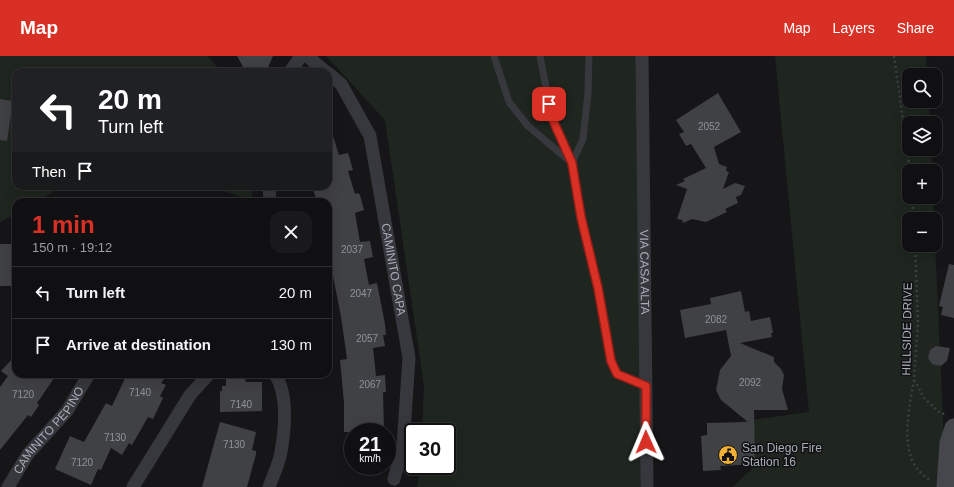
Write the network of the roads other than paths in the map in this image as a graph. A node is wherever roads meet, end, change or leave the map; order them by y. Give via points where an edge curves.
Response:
1 (301, 56) edge
2 (308, 56) edge
3 (494, 56) edge
4 (540, 56) edge
5 (589, 56) edge
6 (642, 56) edge
7 (293, 68) edge
8 (321, 68) edge
9 (332, 77) edge
10 (572, 163) junction
11 (87, 378) edge
12 (205, 378) edge
13 (278, 378) edge
14 (646, 386) junction
15 (950, 421) edge
16 (394, 479) dead end
17 (940, 485) edge
18 (8, 487) edge
19 (133, 487) edge
20 (269, 487) edge
21 (647, 487) edge

1 - 7 street
2 - 8 street, CAMINITO CAPA
3 - 10 lane via 509,102 528,126
4 - 10 lane via 552,118
5 - 10 lane via 583,139
6 - 14 street, VIA CASA ALTA
9 - 16 street, CAMINITO CAPA via 341,84 370,136 409,358 402,446
10 - 14 lane via 611,361 617,374
11 - 18 street, CAMINITO PEPINO via 67,411 28,454
12 - 19 street via 190,395
13 - 20 street via 285,403 281,453
14 - 21 street, VIA CASA ALTA
15 - 17 street via 949,443

